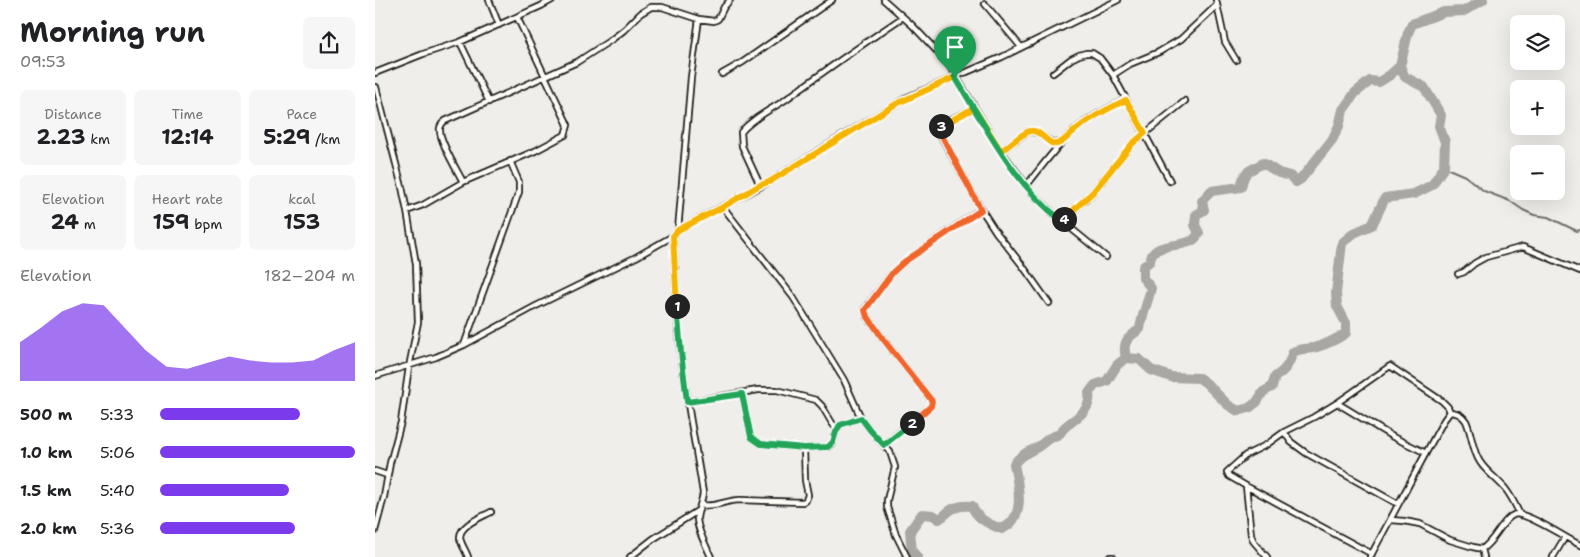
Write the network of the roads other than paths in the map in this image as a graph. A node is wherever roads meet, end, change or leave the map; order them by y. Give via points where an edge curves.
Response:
1 (489, 0) edge
2 (552, 0) edge
3 (730, 0) edge
4 (832, 0) edge
5 (884, 0) edge
6 (1118, 0) edge
7 (1217, 3) edge
8 (985, 4) dead end
9 (517, 17) junction
10 (903, 17) junction
11 (699, 19) junction
12 (499, 25) junction
13 (460, 42) junction
14 (1021, 48) junction
15 (1236, 60) dead end
16 (375, 73) edge
17 (1053, 73) dead end
18 (722, 74) dead end
19 (546, 75) junction
20 (1113, 75) junction
21 (955, 77) junction
22 (375, 83) edge
23 (376, 87) edge
24 (375, 92) edge
25 (1126, 100) junction
26 (1185, 101) dead end
27 (489, 102) junction
28 (974, 108) junction
29 (1145, 133) junction
30 (1064, 140) junction
31 (1001, 151) junction
32 (510, 161) junction
33 (1170, 181) dead end
34 (463, 182) junction
35 (760, 185) junction
36 (1026, 186) junction
37 (723, 207) junction
38 (407, 210) junction
39 (981, 210) junction
40 (1061, 220) junction
41 (678, 230) junction
42 (673, 236) junction
43 (1106, 257) dead end
44 (1580, 271) edge
45 (1458, 274) dead end
46 (1049, 303) dead end
47 (464, 345) junction
48 (409, 367) junction
49 (375, 376) edge
50 (742, 394) junction
51 (687, 402) junction
52 (1337, 403) junction
53 (1450, 412) junction
54 (861, 418) junction
55 (837, 428) junction
56 (1284, 432) junction
57 (884, 445) junction
58 (804, 448) junction
59 (1426, 452) junction
60 (375, 471) edge
61 (387, 475) junction
62 (1245, 486) junction
63 (1398, 504) junction
64 (700, 508) junction
65 (491, 512) dead end
66 (1520, 515) junction
67 (1391, 520) junction
68 (375, 531) edge
69 (1565, 537) junction
70 (1580, 545) edge
71 (1482, 549) junction
72 (1371, 555) edge
73 (468, 557) edge
74 (630, 557) edge
75 (711, 557) edge
76 (907, 557) edge
77 (1267, 557) edge
78 (1483, 557) edge
79 (1553, 557) edge

1 - 12 street
2 - 9 street
3 - 11 street via 718,19
4 - 18 street
5 - 10 street
6 - 14 street
7 - 15 street via 1225,42
7 - 20 street via 1181,39
8 - 14 street
9 - 12 street
9 - 19 street
10 - 21 street via 948,63
10 - 35 street via 741,132 742,146
11 - 19 street via 662,7 651,7 611,40 577,62
11 - 41 street
12 - 13 street
13 - 16 street
13 - 27 street
14 - 21 street
17 - 20 street via 1071,59 1086,53 1100,58
19 - 27 street
19 - 32 street via 568,130 562,138
20 - 25 street
21 - 28 street
21 - 35 street via 896,104
22 - 23 street
23 - 24 street
23 - 38 street
25 - 29 street
25 - 30 street via 1085,122
26 - 29 street
27 - 34 street via 445,121 440,128 446,149
28 - 31 street
28 - 39 street via 943,123 940,131
29 - 33 street
29 - 40 street via 1093,192
30 - 31 street via 1053,143 1032,131
30 - 36 street
31 - 36 street
32 - 34 street
32 - 47 street via 519,182 519,192
34 - 38 street via 423,205
35 - 37 street
36 - 40 street
37 - 41 street
37 - 54 street via 793,297 844,380
38 - 48 street via 418,293 418,322
39 - 46 street
39 - 57 street via 904,262 865,310 883,339 932,401 931,406
40 - 43 street
41 - 42 street
42 - 47 street
42 - 51 street
44 - 45 street via 1523,247 1486,258
47 - 48 street
48 - 49 street
48 - 61 street via 401,422
50 - 51 street
50 - 55 street via 768,389 811,398 819,402
50 - 58 street via 751,437 755,441
51 - 64 street via 703,493
52 - 53 street via 1389,366 1442,401
52 - 56 street
52 - 59 street via 1393,437
53 - 59 street
53 - 66 street via 1463,416 1479,461 1506,490
54 - 55 street
54 - 57 street
55 - 58 street via 831,445
56 - 62 street via 1228,470 1229,476
56 - 63 street via 1306,453
57 - 76 street via 895,466 887,507
58 - 64 street via 808,495 803,502 733,500
59 - 63 street
60 - 61 street
61 - 68 street
62 - 72 street
62 - 77 street via 1251,535
63 - 67 street
64 - 74 street
64 - 75 street via 697,516 699,528
65 - 73 street via 461,531 460,539
66 - 69 street
66 - 71 street via 1510,516
67 - 71 street via 1420,524 1450,540
67 - 72 street
69 - 70 street
69 - 79 street
71 - 78 street

